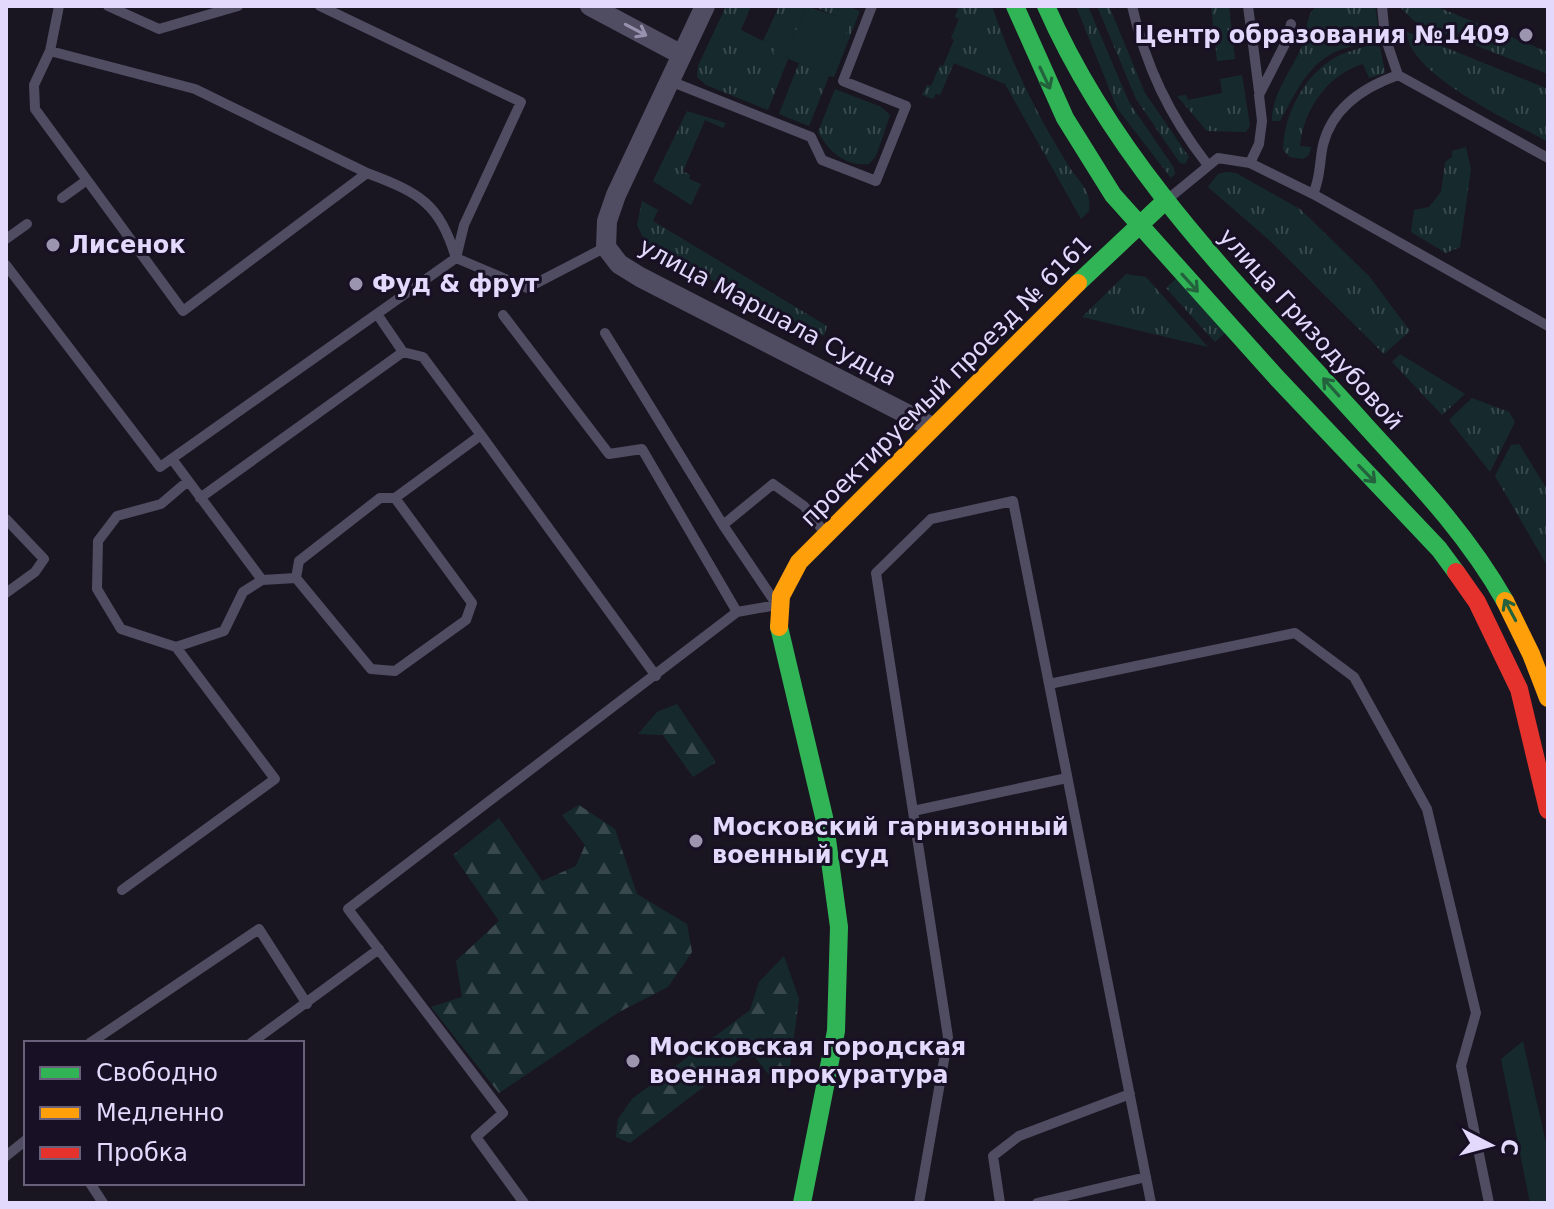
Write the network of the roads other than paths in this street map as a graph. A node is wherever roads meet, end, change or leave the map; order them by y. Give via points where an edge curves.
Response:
1 (59, 6) edge
2 (108, 6) edge
3 (238, 6) edge
4 (320, 6) edge
5 (590, 6) edge
6 (705, 6) edge
7 (872, 6) edge
8 (1015, 6) edge
9 (1046, 6) edge
10 (1132, 6) edge
11 (1248, 6) edge
12 (1382, 6) edge
13 (1291, 24) dead end
14 (50, 51) junction
15 (682, 55) junction
16 (1398, 75) junction
17 (670, 81) junction
18 (1259, 95) junction
19 (1548, 158) edge
20 (1250, 163) junction
21 (1207, 164) junction
22 (367, 173) junction
23 (87, 180) junction
24 (1313, 194) junction
25 (62, 198) dead end
26 (1164, 202) junction
27 (27, 224) dead end
28 (1138, 225) junction
29 (6, 239) edge
30 (606, 247) junction
31 (456, 258) junction
32 (6, 265) edge
33 (377, 314) junction
34 (503, 315) dead end
35 (1548, 326) edge
36 (605, 333) dead end
37 (403, 352) junction
38 (932, 427) junction
39 (481, 435) junction
40 (172, 459) junction
41 (188, 481) junction
42 (200, 498) junction
43 (395, 498) junction
44 (6, 519) edge
45 (723, 525) junction
46 (826, 534) junction
47 (296, 578) junction
48 (262, 580) junction
49 (6, 593) edge
50 (777, 605) junction
51 (737, 612) junction
52 (176, 647) junction
53 (656, 676) junction
54 (1049, 684) junction
55 (1546, 686) edge
56 (1519, 689) junction
57 (1067, 778) junction
58 (1548, 810) edge
59 (913, 811) junction
60 (122, 890) dead end
61 (379, 949) junction
62 (307, 1004) junction
63 (93, 1041) edge
64 (254, 1041) edge
65 (1130, 1094) junction
66 (24, 1142) edge
67 (6, 1156) edge
68 (1146, 1177) junction
69 (91, 1185) edge
70 (103, 1203) edge
71 (524, 1203) edge
72 (802, 1203) edge
73 (919, 1203) edge
74 (1000, 1203) edge
75 (1037, 1203) edge
76 (1151, 1203) edge
77 (1489, 1203) edge

1 - 14 lane
2 - 3 lane via 159,29
4 - 31 lane via 521,102 464,225
5 -> 15 street
6 - 15 street, улица Маршала Судца
7 - 17 lane via 843,81 906,106 876,181 822,160 811,137
8 -> 28 street via 1088,159
9 - 26 street, улица Гризодубовой via 1101,119
10 - 21 lane via 1148,66 1169,112
11 - 18 lane
12 - 16 lane via 1385,37
13 - 18 lane
14 - 22 lane via 195,89
14 - 23 lane via 34,85 35,109
15 - 17 street, улица Маршала Судца
16 - 19 lane
16 - 24 lane via 1350,100 1333,121
17 - 30 street, улица Маршала Судца via 616,195
18 - 20 lane via 1259,144
20 - 21 lane via 1218,158
20 - 24 lane
21 - 26 lane
22 - 23 lane via 183,311
22 - 31 lane via 413,191 430,204 447,227
23 - 25 lane
24 - 35 lane
26 - 28 street, проектируемый проезд № 6161
55 -> 26 street, улица Гризодубовой via 1498,587 1462,533
27 - 29 lane
28 - 38 street, проектируемый проезд № 6161
28 -> 56 street via 1439,549 1477,602
30 - 31 lane via 527,288
30 - 38 street, улица Маршала Судца via 619,264 640,277
31 - 33 lane
32 - 40 lane via 160,467
33 - 37 lane
33 - 40 lane
34 - 51 lane via 609,454 642,449
36 - 45 lane
37 - 39 lane via 423,357
37 - 42 lane
38 - 46 street, проектируемый проезд № 6161
39 - 43 lane
39 - 53 lane
40 - 41 lane
41 - 42 lane
41 - 52 lane via 161,504 117,516 98,541 97,589 121,629
42 - 48 lane
43 - 47 lane via 380,498 299,561
43 - 47 lane via 472,603 466,620 395,671 371,669
44 - 49 lane via 44,559
45 - 46 lane via 773,484 804,506
45 - 50 lane
46 - 50 street, проектируемый проезд № 6161 via 784,582
47 - 48 lane
48 - 52 lane via 243,592 224,631
50 - 51 lane
50 - 72 street via 830,854 840,928 838,1004
51 - 53 lane
52 - 60 lane via 275,779
53 - 61 lane via 348,909
54 - 57 lane
54 - 59 lane via 1013,501 931,519 876,573
54 - 77 lane via 1295,633 1354,677 1427,809 1476,1013 1461,1066
55 - 56 street
56 - 58 street
57 - 59 lane
57 - 65 lane
59 - 73 lane via 948,1037
61 - 62 lane
61 - 71 lane via 503,1113 476,1137
62 - 63 lane via 259,929
62 - 64 lane
65 - 68 lane
65 - 74 lane via 1019,1136 993,1156
66 - 67 lane
68 - 75 lane
68 - 76 lane
69 - 70 lane

